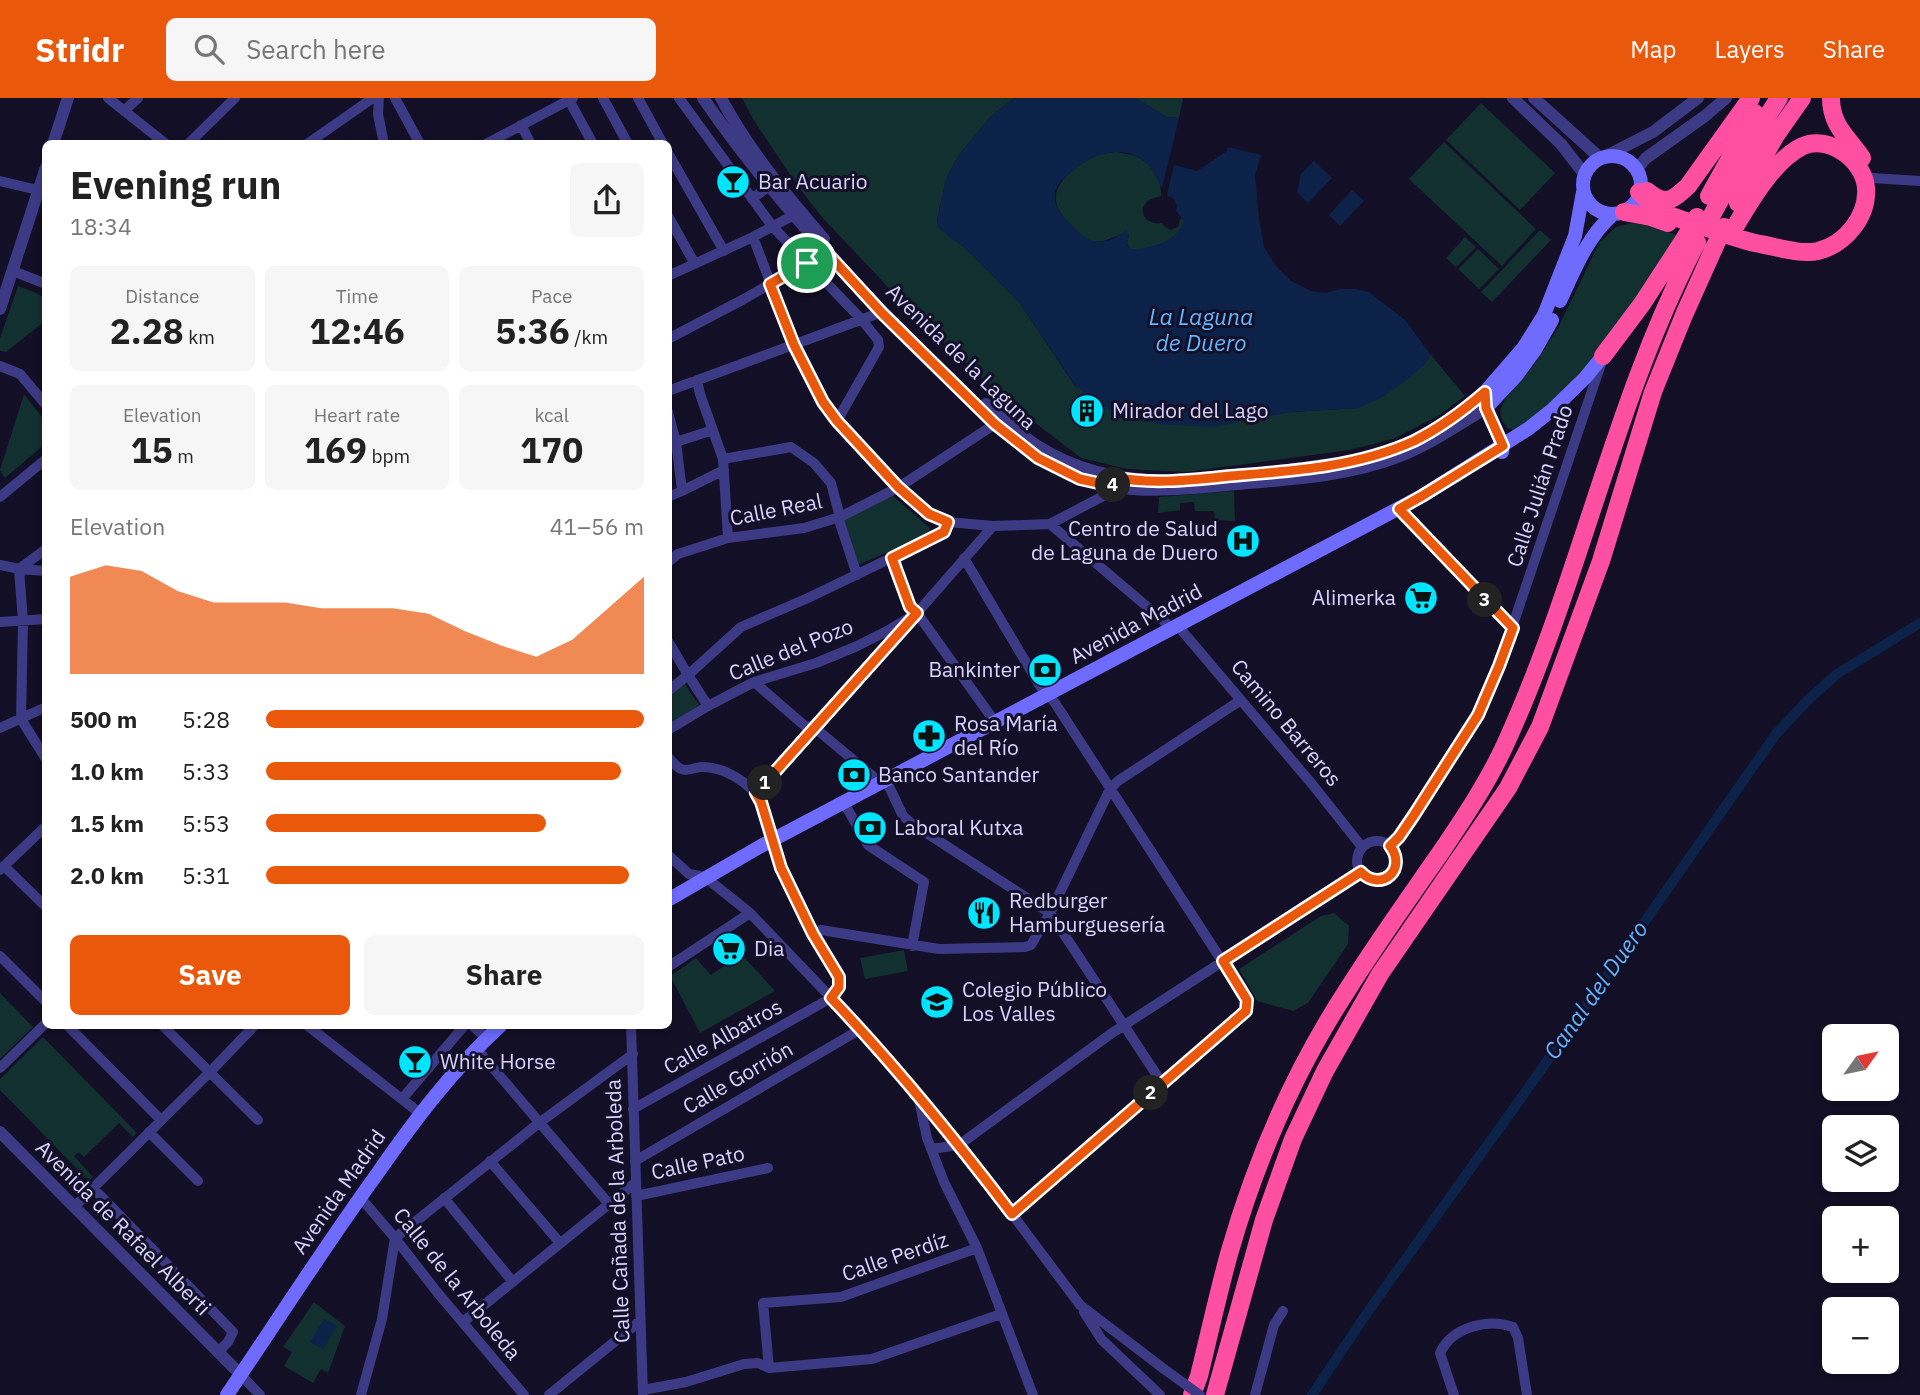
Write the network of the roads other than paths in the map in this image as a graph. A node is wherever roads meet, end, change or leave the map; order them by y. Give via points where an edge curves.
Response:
1 (68, 98) edge
2 (108, 98) edge
3 (138, 98) edge
4 (236, 98) edge
5 (373, 98) edge
6 (379, 98) edge
7 (395, 98) edge
8 (603, 98) edge
9 (638, 98) edge
10 (679, 98) edge
11 (703, 98) edge
12 (721, 98) edge
13 (1513, 98) edge
14 (1534, 98) edge
15 (1698, 98) edge
16 (1726, 98) edge
17 (1751, 98) edge
18 (1763, 98) edge
19 (1779, 98) edge
20 (1802, 98) edge
21 (1831, 98) edge
22 (571, 99) edge
23 (124, 111) junction
24 (521, 125) junction
25 (54, 140) edge
26 (161, 140) edge
27 (192, 140) edge
28 (313, 140) edge
29 (383, 140) edge
30 (418, 140) edge
31 (500, 140) edge
32 (529, 140) edge
33 (591, 140) edge
34 (626, 140) edge
35 (661, 140) edge
36 (1603, 156) junction
37 (672, 160) edge
38 (1585, 175) junction
39 (42, 178) edge
40 (1872, 178) junction
41 (0, 181) edge
42 (1920, 181) edge
43 (1639, 182) junction
44 (769, 186) junction
45 (38, 190) junction
46 (1583, 192) junction
47 (752, 199) junction
48 (1618, 213) junction
49 (792, 216) junction
50 (672, 223) edge
51 (1715, 225) junction
52 (773, 227) junction
53 (753, 237) junction
54 (1704, 244) junction
55 (723, 251) junction
56 (826, 252) junction
57 (807, 263) junction
58 (695, 264) junction
59 (13, 271) junction
60 (672, 274) edge
61 (42, 282) edge
62 (770, 284) junction
63 (0, 309) edge
64 (882, 313) junction
65 (862, 320) junction
66 (672, 338) edge
67 (794, 345) junction
68 (1603, 356) junction
69 (0, 366) edge
70 (697, 380) junction
71 (672, 389) edge
72 (1485, 392) junction
73 (42, 400) edge
74 (1486, 408) junction
75 (837, 421) junction
76 (995, 424) junction
77 (672, 427) edge
78 (713, 430) junction
79 (676, 442) junction
80 (1503, 446) junction
81 (42, 462) edge
82 (723, 465) junction
83 (1082, 479) junction
84 (1113, 481) junction
85 (898, 487) junction
86 (682, 491) junction
87 (672, 495) edge
88 (0, 497) edge
89 (1089, 504) junction
90 (1399, 509) junction
91 (839, 517) junction
92 (948, 522) junction
93 (1050, 524) junction
94 (993, 526) junction
95 (728, 538) junction
96 (42, 552) edge
97 (892, 558) junction
98 (964, 558) junction
99 (672, 559) edge
100 (0, 565) edge
101 (19, 569) junction
102 (42, 571) edge
103 (857, 575) junction
104 (917, 613) junction
105 (42, 619) edge
106 (23, 621) junction
107 (0, 622) edge
108 (1175, 627) junction
109 (1513, 628) junction
110 (890, 635) junction
111 (672, 648) edge
112 (688, 675) junction
113 (754, 682) junction
114 (672, 688) edge
115 (1047, 694) junction
116 (1241, 700) junction
117 (708, 706) junction
118 (42, 710) edge
119 (21, 719) junction
120 (995, 722) junction
121 (0, 728) edge
122 (672, 728) edge
123 (815, 728) junction
124 (42, 753) edge
125 (672, 761) edge
126 (883, 782) junction
127 (1110, 789) junction
128 (756, 793) junction
129 (844, 803) junction
130 (42, 830) edge
131 (772, 841) junction
132 (1390, 846) junction
133 (1362, 848) junction
134 (672, 860) edge
135 (2, 868) edge
136 (1361, 872) junction
137 (705, 877) junction
138 (672, 898) edge
139 (42, 903) edge
140 (750, 913) junction
141 (1050, 913) junction
142 (813, 934) junction
143 (912, 946) junction
144 (0, 956) edge
145 (1223, 961) junction
146 (672, 964) edge
147 (42, 998) edge
148 (831, 998) junction
149 (1124, 1025) junction
150 (42, 1027) edge
151 (71, 1029) edge
152 (166, 1029) edge
153 (251, 1029) edge
154 (312, 1029) edge
155 (461, 1029) edge
156 (474, 1029) edge
157 (497, 1029) edge
158 (631, 1029) edge
159 (861, 1029) junction
160 (481, 1043) junction
161 (633, 1054) junction
162 (0, 1068) edge
163 (210, 1072) junction
164 (1162, 1083) junction
165 (918, 1095) junction
166 (402, 1099) junction
167 (633, 1109) junction
168 (421, 1114) junction
169 (161, 1120) junction
170 (258, 1120) dead end
171 (539, 1123) junction
172 (0, 1132) edge
173 (149, 1132) junction
174 (959, 1145) junction
175 (931, 1149) junction
176 (490, 1161) junction
177 (635, 1161) junction
178 (768, 1168) dead end
179 (198, 1181) dead end
180 (635, 1183) junction
181 (93, 1188) junction
182 (636, 1196) junction
183 (360, 1197) junction
184 (444, 1198) junction
185 (609, 1204) junction
186 (75, 1206) junction
187 (1012, 1214) junction
188 (395, 1238) junction
189 (560, 1243) junction
190 (977, 1248) junction
191 (513, 1282) junction
192 (1080, 1305) junction
193 (1283, 1311) dead end
194 (1002, 1314) junction
195 (640, 1321) junction
196 (463, 1322) junction
197 (218, 1352) junction
198 (769, 1368) junction
199 (241, 1375) junction
200 (643, 1393) edge
201 (227, 1395) edge
202 (260, 1395) edge
203 (361, 1395) edge
204 (524, 1395) edge
205 (549, 1395) edge
206 (1033, 1395) edge
207 (1160, 1395) edge
208 (1192, 1395) edge
209 (1200, 1395) edge
210 (1215, 1395) edge
211 (1255, 1395) edge
212 (1454, 1395) edge
213 (1527, 1395) edge

1 - 25 street
2 - 23 street
3 - 23 street
4 - 27 street
5 - 28 street
6 - 29 street
7 - 30 street
8 - 34 street
9 - 35 street
10 - 47 street, Avenida de la Laguna
11 - 44 street, Avenida de la Laguna
12 - 84 street, Avenida de la Laguna via 785,194 985,404 1035,445
13 - 38 street
14 - 36 street
15 - 36 street via 1653,132
16 - 43 street via 1646,158
17 - 43 highway via 1678,195 1659,200
18 - 51 highway
19 - 51 highway
20 - 51 highway
21 - 40 highway via 1834,121
22 - 24 street
22 - 33 street
23 - 26 street
24 - 31 street
24 - 32 street
36 - 38 main road via 1593,161
36 - 43 main road via 1625,158
37 - 55 street
38 - 46 main road
39 - 45 street
40 - 42 street
40 - 48 highway via 1869,221 1858,237 1828,257 1809,260 1747,250 1651,217
41 - 45 street
43 - 48 main road via 1634,203
43 - 51 highway via 1661,211 1748,241 1819,251 1849,234 1859,220 1866,187 1861,172 1844,153 1816,143 1803,146 1773,171 1750,202
44 - 47 street
44 - 49 street, Avenida de la Laguna
45 - 59 street
46 - 48 main road via 1592,207 1605,214
46 - 72 main road, Avenida de la Laguna via 1575,236 1544,315 1524,347
47 - 52 street, Avenida de la Laguna
48 - 74 main road, Avenida de la Laguna via 1593,234 1535,350
49 - 52 street
49 - 56 street, Avenida de la Laguna
50 - 58 street
51 - 54 highway
51 - 54 highway
52 - 53 street
52 - 57 street, Avenida de la Laguna
53 - 55 street
53 - 62 street
54 - 68 highway via 1642,304
54 - 208 highway via 1662,314 1546,646 1503,749 1468,811 1345,993 1277,1121 1229,1254
54 - 210 highway via 1691,298 1653,393 1601,561 1540,727 1508,789 1380,974 1325,1071 1293,1139 1264,1220
55 - 58 street
56 - 57 street
56 - 64 street, Avenida de la Laguna
57 - 62 street
57 - 65 street, Avenida de la Laguna
58 - 60 street
59 - 61 street
59 - 63 street
62 - 66 street
62 - 67 street
64 - 65 street
64 - 76 street, Avenida de la Laguna
65 - 67 street
65 - 75 street, Avenida de la Laguna via 879,347
67 - 70 street
67 - 75 street
68 - 80 main road via 1552,410
68 - 109 street, Calle Julián Prado
69 - 73 street via 20,374
70 - 71 street
70 - 78 street
72 - 74 main road
72 - 84 street, Avenida de la Laguna via 1446,423 1373,457 1291,471
74 - 80 main road
74 - 84 street, Avenida de la Laguna via 1400,456 1349,471 1187,489 1134,490
75 - 85 street
76 - 83 street, Avenida de la Laguna via 1038,458
76 - 85 street, Calle Real
77 - 79 street
78 - 79 street
78 - 82 street
79 - 86 street
80 - 90 main road, Avenida Madrid via 1499,458 1479,472
81 - 88 street
82 - 86 street
82 - 91 street via 791,447 831,483
82 - 95 street
83 - 84 street, Avenida de la Laguna
83 - 89 street via 1092,495
84 - 89 street via 1107,494
85 - 91 street, Calle Real
85 - 92 street via 929,514
86 - 87 street
89 - 93 street
90 - 108 main road, Avenida Madrid
90 - 109 street
91 - 95 street, Calle Real via 804,528
91 - 103 street
92 - 94 street
92 - 97 street via 944,532
93 - 94 street
93 - 108 street, Camino Barreros
94 - 98 street
95 - 99 street, Calle Real
96 - 101 street
97 - 103 street
97 - 104 street via 910,607
98 - 104 street
98 - 115 street
100 - 101 street
101 - 102 street
101 - 106 street
103 - 112 street via 741,627
104 - 110 street
104 - 120 street
105 - 106 street
106 - 107 street
106 - 119 street
108 - 115 main road, Avenida Madrid
108 - 116 street, Camino Barreros
109 - 132 street, Calle Julián Prado via 1472,726
110 - 113 street, Calle del Pozo
110 - 123 street
111 - 112 street
112 - 114 street
112 - 117 street
113 - 117 street, Calle del Pozo
113 - 123 street via 805,726
115 - 120 main road, Avenida Madrid
115 - 127 street
116 - 127 street
116 - 133 street, Camino Barreros
117 - 122 street, Calle del Pozo
118 - 119 street
119 - 121 street
119 - 124 street
120 - 126 main road, Avenida Madrid
123 - 126 street
123 - 128 street
125 - 128 street via 681,769 713,768 729,773
126 - 129 main road, Avenida Madrid
126 - 141 street via 911,823
127 - 141 street
127 - 145 street
128 - 131 street
129 - 131 main road, Avenida Madrid
129 - 143 street via 868,845 924,882
130 - 135 street
131 - 137 main road, Avenida Madrid
131 - 142 street
132 - 133 street via 1379,841
132 - 136 street via 1396,863 1391,874 1375,881
133 - 136 street via 1357,860
134 - 137 street via 689,874
135 - 139 street
136 - 145 street
137 - 138 main road, Avenida Madrid
137 - 140 street
140 - 146 street
140 - 148 street
141 - 143 street via 1031,945 1025,947
141 - 149 street
142 - 143 street via 821,930
142 - 148 street via 839,977 839,987
144 - 147 street
145 - 149 street
145 - 164 street via 1247,1000 1246,1011
148 - 159 street
148 - 167 street, Calle Albatros
149 - 164 street
149 - 174 street
150 - 162 street
151 - 169 street
152 - 163 street
153 - 163 street
154 - 166 street
155 - 166 street
156 - 160 street
157 - 160 main road, Avenida Madrid
158 - 161 street, Calle Cañada de la Arboleda
159 - 165 street
159 - 177 street, Calle Gorrión
160 - 168 main road, Avenida Madrid
160 - 171 street via 494,1067
161 - 167 street, Calle Cañada de la Arboleda
161 - 171 street
163 - 169 street
163 - 170 street
164 - 187 street
165 - 174 street
165 - 175 street
166 - 168 street
167 - 177 street, Calle Cañada de la Arboleda
168 - 183 main road, Avenida Madrid
169 - 173 street
171 - 176 street
171 - 185 street
172 - 186 street, Avenida de Rafael Alberti
173 - 179 street
173 - 181 street
174 - 175 street
174 - 187 street
175 - 190 street
176 - 184 street
176 - 189 street
177 - 180 street, Calle Cañada de la Arboleda
178 - 182 street, Calle Pato
180 - 182 street, Calle Cañada de la Arboleda
180 - 185 street
181 - 186 street
181 - 197 street, Avenida de Rafael Alberti via 233,1332
182 - 195 street, Calle Cañada de la Arboleda
183 - 188 street, Calle de la Arboleda
183 - 199 main road, Avenida Madrid
184 - 188 street
184 - 191 street
185 - 189 street
186 - 197 street, Avenida de Rafael Alberti
187 - 192 street
188 - 196 street, Calle de la Arboleda
188 - 203 street via 382,1319
189 - 191 street
190 - 194 street
190 - 198 street, Calle Perdíz via 841,1297 763,1303
191 - 196 street
192 - 207 street via 1102,1340
192 - 209 street, bridge
193 - 211 street
194 - 198 street via 872,1359
194 - 206 street
195 - 200 street, Calle Cañada de la Arboleda
195 - 205 street
196 - 204 street, Calle de la Arboleda
197 - 199 street, Avenida de Rafael Alberti
198 - 200 street via 744,1364
199 - 201 main road, Avenida Madrid
199 - 202 street
212 - 213 street via 1440,1353 1444,1346 1471,1327 1505,1324 1513,1327 1518,1338

